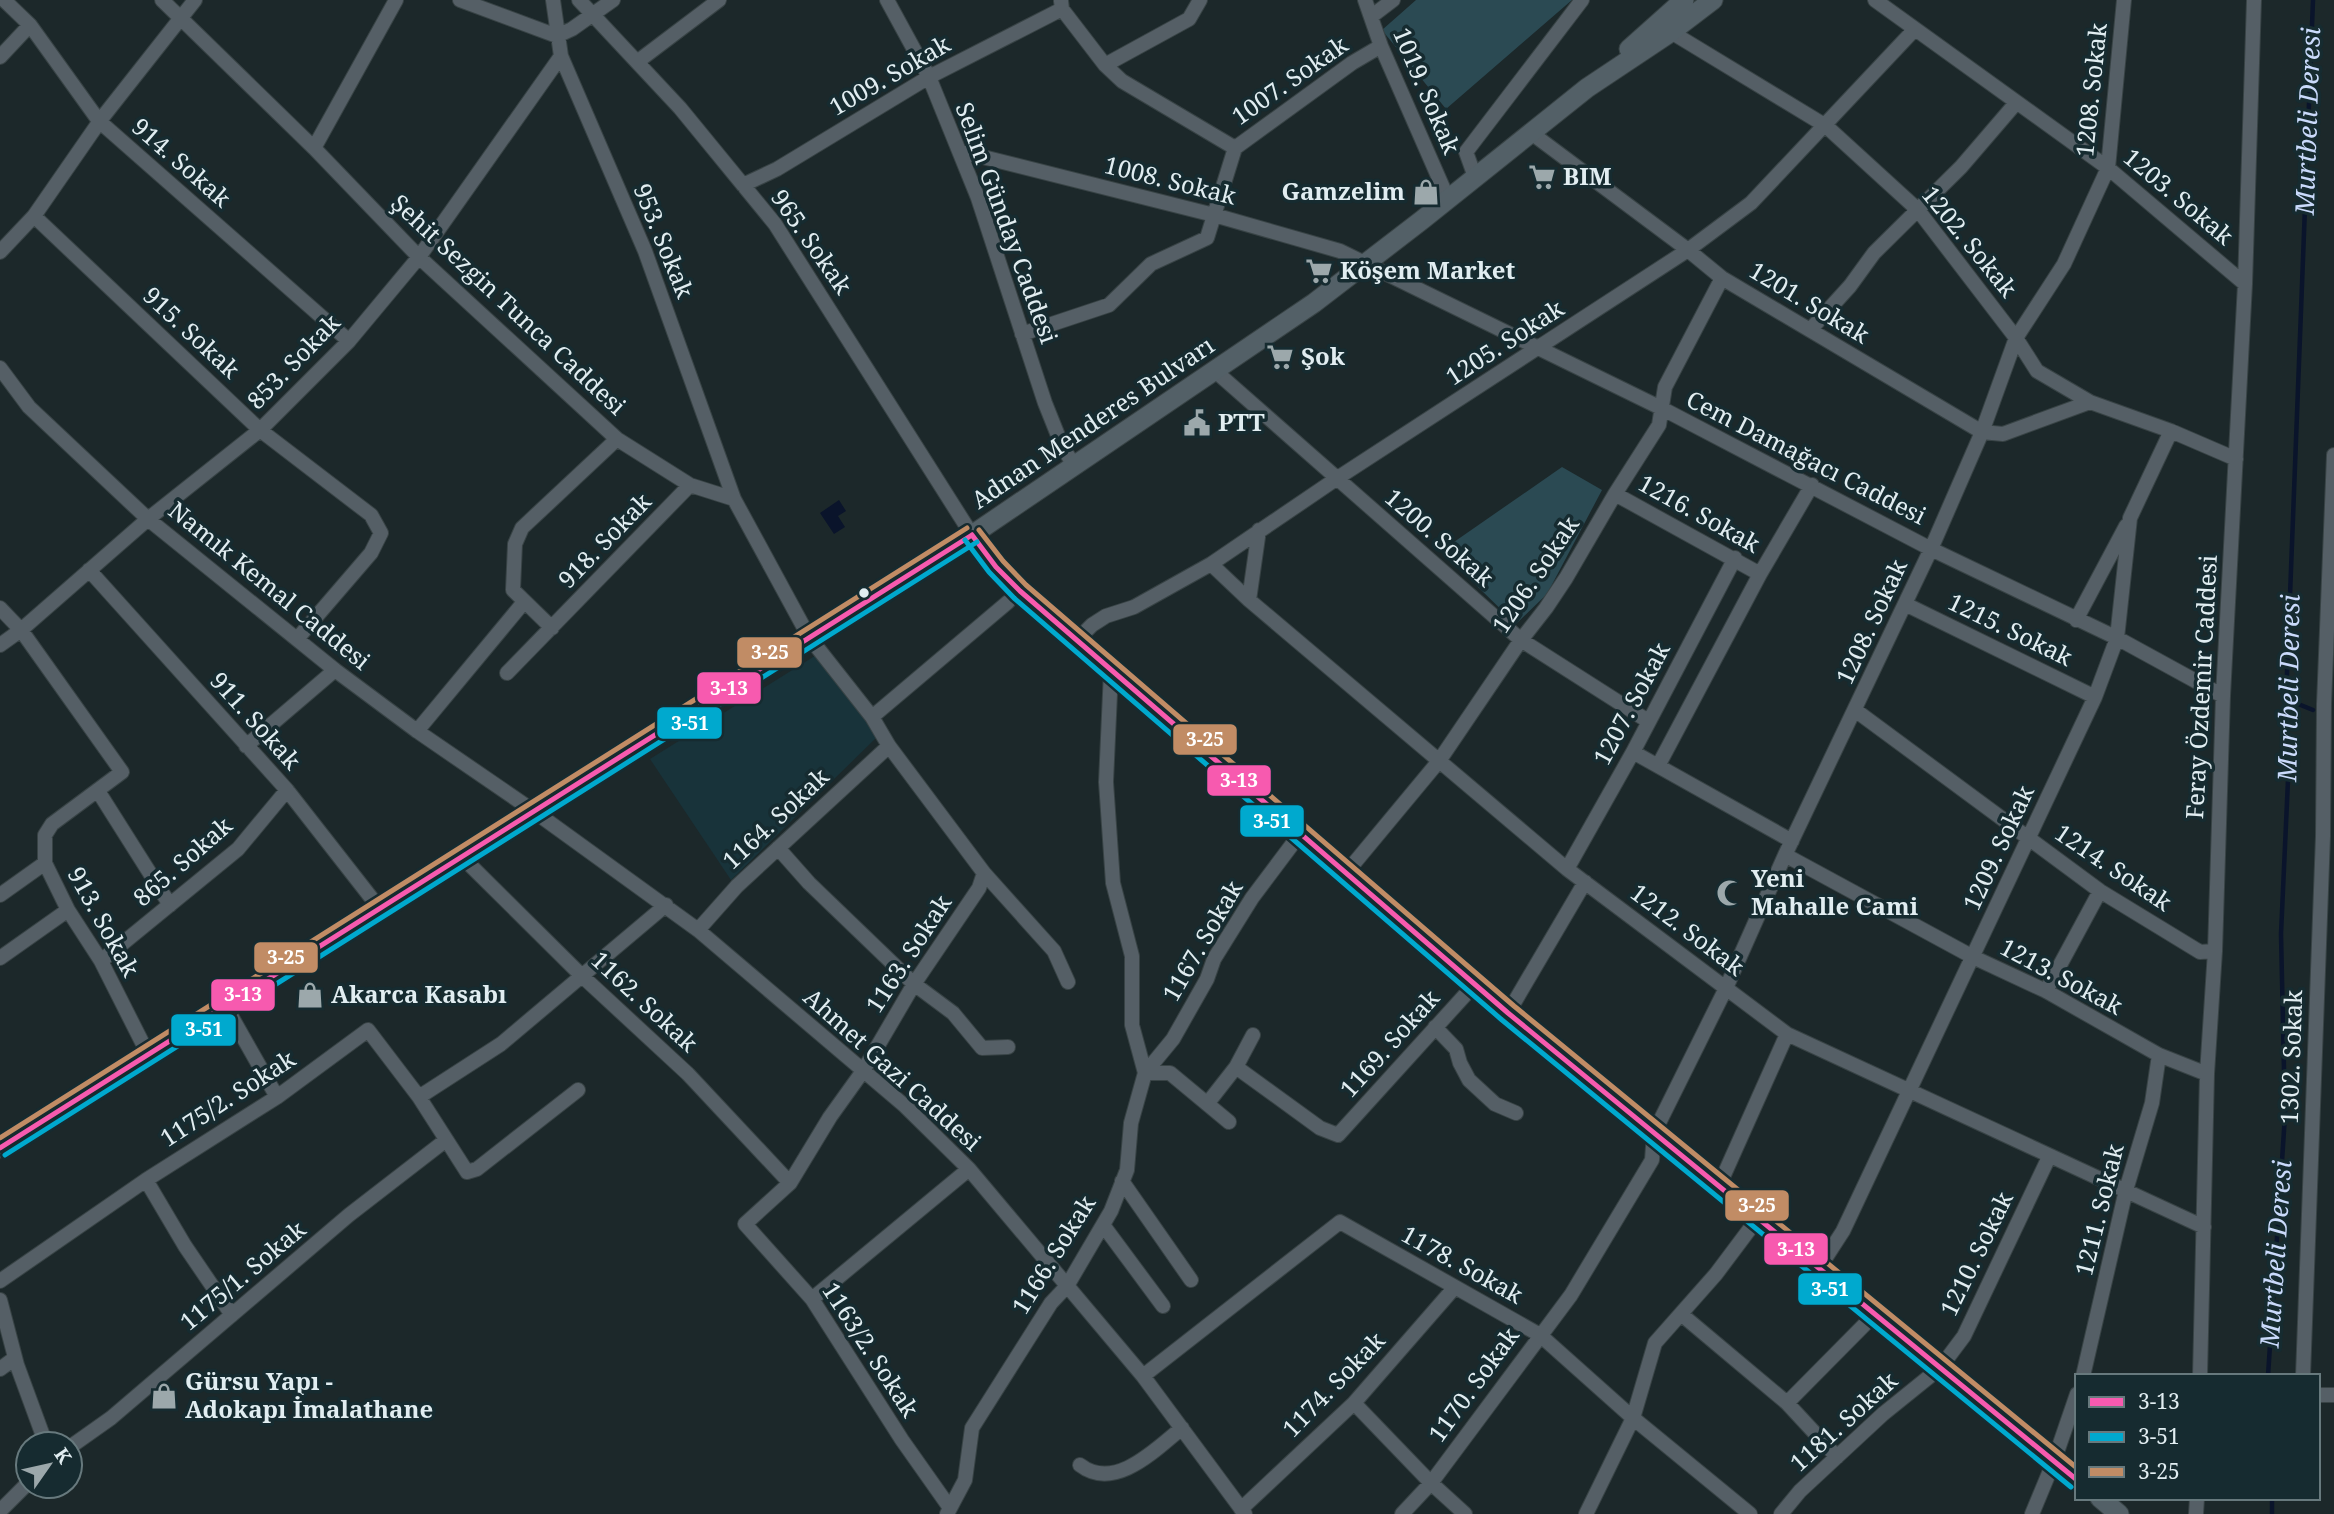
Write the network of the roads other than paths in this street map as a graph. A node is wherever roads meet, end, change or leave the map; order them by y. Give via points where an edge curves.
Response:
1 (4, 0) edge
2 (162, 0) edge
3 (195, 0) edge
4 (396, 0) edge
5 (460, 0) edge
6 (554, 0) edge
7 (579, 0) edge
8 (613, 0) edge
9 (719, 0) edge
10 (887, 0) edge
11 (1200, 0) edge
12 (1365, 0) edge
13 (1394, 0) edge
14 (1583, 0) edge
15 (1684, 0) edge
16 (1713, 0) edge
17 (1875, 0) edge
18 (2124, 0) edge
19 (2254, 0) edge
20 (1061, 4) edge
21 (593, 15) junction
22 (1372, 16) junction
23 (181, 20) junction
24 (30, 25) junction
25 (1915, 29) junction
26 (1671, 32) junction
27 (557, 36) junction
28 (1381, 46) junction
29 (561, 56) junction
30 (0, 57) edge
31 (637, 62) junction
32 (1105, 65) junction
33 (929, 77) junction
34 (1587, 88) junction
35 (2016, 103) junction
36 (99, 121) junction
37 (1826, 126) junction
38 (1530, 132) junction
39 (314, 148) junction
40 (1236, 148) junction
41 (959, 151) junction
42 (2108, 168) junction
43 (1475, 177) junction
44 (743, 186) junction
45 (1448, 198) junction
46 (1918, 210) junction
47 (1214, 215) junction
48 (34, 216) junction
49 (1688, 250) junction
50 (0, 252) edge
51 (419, 257) junction
52 (1366, 264) junction
53 (1722, 278) junction
54 (2245, 284) junction
55 (1810, 330) junction
56 (1023, 334) junction
57 (2016, 338) junction
58 (349, 341) junction
59 (1539, 348) junction
60 (0, 368) edge
61 (1214, 370) junction
62 (2090, 402) junction
63 (1663, 409) junction
64 (260, 430) junction
65 (2171, 431) junction
66 (1982, 432) junction
67 (617, 439) junction
68 (2334, 455) edge
69 (2236, 459) junction
70 (1074, 465) junction
71 (1336, 479) junction
72 (690, 485) junction
73 (1812, 485) junction
74 (1615, 494) junction
75 (734, 499) junction
76 (2130, 518) junction
77 (148, 519) junction
78 (1259, 530) junction
79 (972, 535) junction
80 (1931, 549) junction
81 (1735, 558) junction
82 (1211, 564) junction
83 (89, 570) junction
84 (1760, 574) junction
85 (1249, 600) junction
86 (524, 602) junction
87 (1008, 602) dead end
88 (1905, 604) junction
89 (0, 608) edge
90 (2076, 620) junction
91 (552, 628) junction
92 (21, 630) junction
93 (809, 637) junction
94 (2117, 638) junction
95 (297, 639) junction
96 (1077, 640) junction
97 (1521, 640) junction
98 (0, 645) edge
99 (335, 670) junction
100 (1111, 671) junction
101 (507, 673) dead end
102 (2223, 696) junction
103 (2095, 697) junction
104 (2329, 703) edge
105 (1855, 710) junction
106 (872, 717) junction
107 (1648, 721) junction
108 (417, 731) junction
109 (2329, 740) edge
110 (246, 746) junction
111 (889, 746) junction
112 (1633, 752) junction
113 (1439, 761) junction
114 (1658, 766) junction
115 (286, 790) junction
116 (98, 791) junction
117 (535, 812) junction
118 (1300, 834) junction
119 (2028, 837) junction
120 (1792, 841) junction
121 (778, 848) junction
122 (1785, 855) junction
123 (463, 858) junction
124 (45, 863) junction
125 (1567, 869) junction
126 (984, 873) junction
127 (1346, 873) junction
128 (1585, 882) junction
129 (2100, 891) junction
130 (0, 895) edge
131 (170, 905) junction
132 (666, 905) junction
133 (380, 909) junction
134 (68, 910) junction
135 (698, 930) junction
136 (2215, 951) junction
137 (1973, 957) junction
138 (0, 958) edge
139 (101, 961) junction
140 (581, 975) junction
141 (1068, 982) dead end
142 (914, 984) junction
143 (1475, 984) junction
144 (1726, 988) junction
145 (2046, 991) junction
146 (226, 1007) junction
147 (1508, 1013) junction
148 (1435, 1027) junction
149 (1787, 1034) junction
150 (1253, 1035) dead end
151 (1008, 1047) dead end
152 (148, 1054) junction
153 (2159, 1055) junction
154 (1236, 1067) junction
155 (863, 1071) junction
156 (1146, 1073) junction
157 (2207, 1074) junction
158 (578, 1090) dead end
159 (1910, 1091) junction
160 (277, 1097) junction
161 (419, 1097) junction
162 (1208, 1104) junction
163 (1516, 1113) dead end
164 (1229, 1122) dead end
165 (1654, 1133) junction
166 (446, 1140) junction
167 (0, 1148) edge
168 (2049, 1157) junction
169 (969, 1169) junction
170 (146, 1180) junction
171 (1122, 1181) junction
172 (790, 1183) junction
173 (1719, 1186) junction
174 (2126, 1190) junction
175 (1758, 1218) junction
176 (745, 1224) joint
177 (1103, 1226) junction
178 (2204, 1227) junction
179 (1819, 1268) junction
180 (1191, 1280) dead end
181 (0, 1281) edge
182 (1067, 1286) junction
183 (1455, 1287) junction
184 (812, 1299) junction
185 (0, 1300) edge
186 (1163, 1306) dead end
187 (1681, 1314) junction
188 (1875, 1314) junction
189 (232, 1315) junction
190 (3, 1321) edge
191 (1540, 1335) junction
192 (15, 1358) junction
193 (1940, 1368) junction
194 (0, 1369) edge
195 (2083, 1374) edge
196 (2200, 1374) edge
197 (2303, 1374) edge
198 (1143, 1376) junction
199 (2075, 1400) edge
200 (1354, 1403) junction
201 (1787, 1403) junction
202 (1633, 1418) junction
203 (1182, 1428) junction
204 (41, 1430) edge
205 (84, 1437) edge
206 (1837, 1457) junction
207 (2054, 1461) junction
208 (1080, 1465) dead end
209 (2075, 1478) edge
210 (1431, 1483) junction
211 (14, 1497) edge
212 (2102, 1500) edge
213 (0, 1511) edge
214 (948, 1511) edge
215 (1243, 1511) edge
216 (1402, 1514) edge
217 (1465, 1514) edge
218 (1586, 1514) edge
219 (1749, 1514) edge
220 (1782, 1514) edge
221 (2032, 1514) edge
222 (2119, 1514) edge

1 - 24 street, 914. Sokak
2 - 23 street, Şehit Sezgin Tunca Caddesi
3 - 23 street
4 - 39 street
5 - 27 street
6 - 27 street, 953. Sokak
7 - 21 street, 965. Sokak
8 - 21 street
9 - 31 street
10 - 33 street, Selim Günday Caddesi
11 - 32 street via 1189,19
12 - 22 street, 1019. Sokak
13 - 22 street
14 - 43 street via 1466,152
15 - 34 main road, Adnan Menderes Bulvarı
16 - 26 main road, Adnan Menderes Bulvarı
17 - 25 street, 1203. Sokak
18 - 42 street, 1208. Sokak
19 - 54 street, Feray Özdemir Caddesi
20 - 32 street
20 - 33 street, 1009. Sokak
21 - 27 street
21 - 31 street, 965. Sokak
22 - 28 street, 1019. Sokak
23 - 36 street
23 - 39 street, Şehit Sezgin Tunca Caddesi
24 - 30 street
24 - 36 street, 914. Sokak
25 - 35 street, 1203. Sokak
25 - 37 street, 1205. Sokak
26 - 34 main road, Adnan Menderes Bulvarı
26 - 37 street, 1202. Sokak
27 - 29 street, 953. Sokak
28 - 40 street, 1007. Sokak
28 - 45 street, 1019. Sokak
29 - 51 street, 853. Sokak
29 - 75 street, 953. Sokak via 645,251
31 - 44 street, 965. Sokak
32 - 40 street via 1122,80
33 - 41 street, Selim Günday Caddesi
33 - 44 street, 1009. Sokak
34 - 38 main road, Adnan Menderes Bulvarı
35 - 42 street, 1203. Sokak
35 - 46 street
36 - 48 street
36 - 58 street, 914. Sokak
37 - 46 street, 1202. Sokak
37 - 49 street, 1205. Sokak via 1751,204
38 - 43 main road, Adnan Menderes Bulvarı
38 - 49 street, 1201. Sokak
39 - 51 street, Şehit Sezgin Tunca Caddesi
40 - 47 street, 1007. Sokak
41 - 47 street, 1008. Sokak
41 - 56 street, Selim Günday Caddesi
42 - 54 street, 1203. Sokak
42 - 57 street, 1208. Sokak via 2064,264
43 - 45 main road, Adnan Menderes Bulvarı
44 - 79 street, 965. Sokak via 775,225
45 - 52 main road, Adnan Menderes Bulvarı
46 - 55 street via 1874,253
46 - 57 street, 1202. Sokak
47 - 52 street, 1008. Sokak via 1340,251
47 - 56 street, 1007. Sokak via 1207,238 1151,264 1109,305
48 - 50 street
48 - 64 street, 915. Sokak
49 - 53 street, 1201. Sokak
49 - 59 street, 1205. Sokak
51 - 58 street, 853. Sokak
51 - 67 street, Şehit Sezgin Tunca Caddesi
52 - 59 street, Cem Damağacı Caddesi
52 - 61 main road, Adnan Menderes Bulvarı
53 - 55 street, 1201. Sokak
53 - 63 street, 1206. Sokak via 1665,387
54 - 69 street, Feray Özdemir Caddesi
55 - 66 street, 1201. Sokak
56 - 70 street, Selim Günday Caddesi via 1045,403
57 - 62 street, 1202. Sokak via 2038,371
57 - 66 street, 1208. Sokak
58 - 64 street, 853. Sokak
59 - 63 street, Cem Damağacı Caddesi
59 - 71 street, 1205. Sokak
60 - 77 street, Namık Kemal Caddesi via 29,407
61 - 70 main road, Adnan Menderes Bulvarı
61 - 71 street, 1200. Sokak
62 - 65 street, 1202. Sokak
62 - 66 street via 2003,434
63 - 73 street, Cem Damağacı Caddesi
63 - 74 street, 1206. Sokak via 1660,425
64 - 77 street, 853. Sokak
64 - 95 street, 915. Sokak via 371,515 382,533 372,553
65 - 69 street, 1202. Sokak
65 - 76 street, 1209. Sokak
66 - 80 street, 1208. Sokak
67 - 72 street, Şehit Sezgin Tunca Caddesi
67 - 86 street via 522,528 515,544 513,590
68 - 104 street, 1302. Sokak
69 - 102 street, Feray Özdemir Caddesi
70 - 79 main road, Adnan Menderes Bulvarı
71 - 78 street, 1205. Sokak
71 - 97 street, 1200. Sokak
72 - 75 street, Şehit Sezgin Tunca Caddesi
72 - 91 street, 918. Sokak
73 - 80 street, Cem Damağacı Caddesi
73 - 84 street
74 - 81 street, 1216. Sokak
74 - 97 street, 1206. Sokak via 1566,578
75 - 93 street
76 - 90 street
76 - 94 street, 1209. Sokak
77 - 83 street, 853. Sokak
77 - 95 street, Namık Kemal Caddesi
78 - 82 street, 1205. Sokak
78 - 85 street
79 - 93 main road, Adnan Menderes Bulvarı
79 - 96 main road via 996,567
80 - 88 street, 1208. Sokak
80 - 90 street, Cem Damağacı Caddesi
81 - 84 street, 1216. Sokak
81 - 107 street, 1207. Sokak
82 - 85 street, 1212. Sokak
82 - 96 street, 1205. Sokak via 1134,607 1106,616
83 - 92 street, 853. Sokak
83 - 110 street, 911. Sokak
84 - 114 street
85 - 113 street, 1212. Sokak
86 - 91 street
86 - 108 street
87 - 106 street
88 - 103 street, 1215. Sokak
88 - 105 street, 1208. Sokak
89 - 92 street, 913. Sokak
90 - 94 street, Cem Damağacı Caddesi
91 - 101 street, 918. Sokak
92 - 98 street, 853. Sokak
92 - 116 street, 913. Sokak via 122,772
93 - 106 street
93 - 117 main road, Adnan Menderes Bulvarı
94 - 102 street, Cem Damağacı Caddesi
94 - 103 street, 1209. Sokak
95 - 99 street, Namık Kemal Caddesi
96 - 100 main road
97 - 107 street, 1200. Sokak
97 - 113 street, 1206. Sokak
99 - 108 street, Namık Kemal Caddesi
99 - 110 street
100 - 118 main road
100 - 156 street via 1107,782 1113,883 1132,956 1132,1025
102 - 136 street, Feray Özdemir Caddesi
103 - 119 street, 1209. Sokak
104 - 109 street, 1302. Sokak
105 - 119 street, 1214. Sokak
105 - 120 street, 1208. Sokak
106 - 111 street
107 - 112 street, 1207. Sokak
108 - 117 street, Namık Kemal Caddesi
109 - 197 street, 1302. Sokak
110 - 115 street, 911. Sokak
111 - 121 street, 1164. Sokak
111 - 126 street
112 - 114 street
112 - 125 street, 1207. Sokak
113 - 125 street, 1212. Sokak
113 - 127 street, 1206. Sokak
114 - 120 street
115 - 131 street, 865. Sokak via 238,849
115 - 133 street, 911. Sokak
116 - 124 street, 913. Sokak via 52,824 45,835
116 - 131 street
117 - 123 main road, Adnan Menderes Bulvarı
117 - 132 street, Ahmet Gazi Caddesi
118 - 127 main road
118 - 156 street, 1167. Sokak via 1252,898 1173,1039
119 - 129 street, 1214. Sokak
119 - 137 street, 1209. Sokak
120 - 122 street, 1208. Sokak
121 - 135 street, 1164. Sokak
121 - 142 street
122 - 137 street, 1213. Sokak
122 - 144 street, 1208. Sokak
123 - 133 main road, Adnan Menderes Bulvarı
123 - 140 street, 1162. Sokak
124 - 130 street
124 - 134 street, 913. Sokak
125 - 128 street, 1212. Sokak
126 - 141 street via 1054,951
126 - 142 street, 1163. Sokak via 979,888
127 - 143 main road
128 - 144 street, 1212. Sokak
128 - 147 street
129 - 136 street, 1214. Sokak via 2200,952
129 - 145 street
131 - 139 street, 865. Sokak
132 - 135 street, Ahmet Gazi Caddesi
132 - 140 street
133 - 146 main road, Adnan Menderes Bulvarı
134 - 138 street
134 - 139 street, 913. Sokak
135 - 155 street, Ahmet Gazi Caddesi
136 - 157 street, Feray Özdemir Caddesi
137 - 145 street, 1213. Sokak
137 - 159 street, 1209. Sokak
139 - 152 street, 913. Sokak
140 - 161 street via 501,1044
140 - 172 street, 1162. Sokak via 688,1074
142 - 151 street via 953,1013 982,1048
142 - 155 street, 1163. Sokak
143 - 147 main road
143 - 148 street, 1169. Sokak
144 - 149 street, 1212. Sokak
144 - 165 street, 1208. Sokak
145 - 153 street, 1213. Sokak
146 - 152 main road, Adnan Menderes Bulvarı
146 - 160 street
147 - 165 main road
148 - 154 street, 1169. Sokak via 1338,1135 1320,1128
148 - 163 street via 1456,1049 1469,1080 1495,1104
149 - 159 street, 1212. Sokak
149 - 173 street
150 - 154 street
152 - 167 main road, Adnan Menderes Bulvarı
153 - 157 street, 1213. Sokak
153 - 174 street, 1211. Sokak via 2152,1102
154 - 162 street
155 - 169 street, Ahmet Gazi Caddesi
155 - 172 street, 1163. Sokak
156 - 162 street via 1170,1073
156 - 171 street, 1166. Sokak via 1131,1123
157 - 178 street, Feray Özdemir Caddesi
158 - 166 street, 1175/2. Sokak via 477,1169 467,1172
159 - 168 street, 1212. Sokak
159 - 179 street, 1209. Sokak via 1843,1231
160 - 161 street, 1175/2. Sokak via 368,1030
160 - 170 street, 1175/2. Sokak
161 - 166 street, 1175/2. Sokak
162 - 164 street
165 - 173 main road
165 - 191 street, 1170. Sokak via 1652,1160 1571,1295
166 - 189 street, 1175/1. Sokak
168 - 174 street, 1212. Sokak
168 - 193 street, 1210. Sokak via 1964,1336
169 - 182 street, Ahmet Gazi Caddesi
169 - 184 street
170 - 181 street, 1175/2. Sokak
170 - 189 street
171 - 177 street, 1166. Sokak
171 - 180 street
172 - 176 street, 1163. Sokak
173 - 175 main road
174 - 178 street, 1212. Sokak
174 - 195 street, 1211. Sokak
175 - 179 main road
175 - 187 street
176 - 184 street, 1163/2. Sokak
177 - 182 street, 1166. Sokak
177 - 186 street
178 - 196 street, Feray Özdemir Caddesi
179 - 188 main road
182 - 198 street, Ahmet Gazi Caddesi
182 - 214 street, 1166. Sokak via 1051,1303 972,1428 965,1480
183 - 191 street, 1178. Sokak
183 - 198 street, 1178. Sokak via 1340,1222
183 - 200 street, 1174. Sokak
184 - 214 street, 1163/2. Sokak
185 - 190 street
187 - 201 street
187 - 202 street via 1655,1343
188 - 193 main road
188 - 201 street
189 - 205 street, 1175/1. Sokak
190 - 192 street
191 - 202 street, 1178. Sokak
191 - 210 street, 1170. Sokak
192 - 194 street
192 - 204 street
193 - 206 street, 1181. Sokak
193 - 207 main road
198 - 203 street, Ahmet Gazi Caddesi
199 - 207 street
200 - 210 street
200 - 215 street, 1174. Sokak
201 - 206 street
202 - 218 street
202 - 219 street, 1178. Sokak
203 - 208 street via 1146,1457 1115,1473 1099,1474
203 - 215 street, Ahmet Gazi Caddesi
206 - 220 street, 1181. Sokak
207 - 209 main road
207 - 221 street
210 - 216 street, 1170. Sokak
210 - 217 street
211 - 213 street
212 - 222 main road

